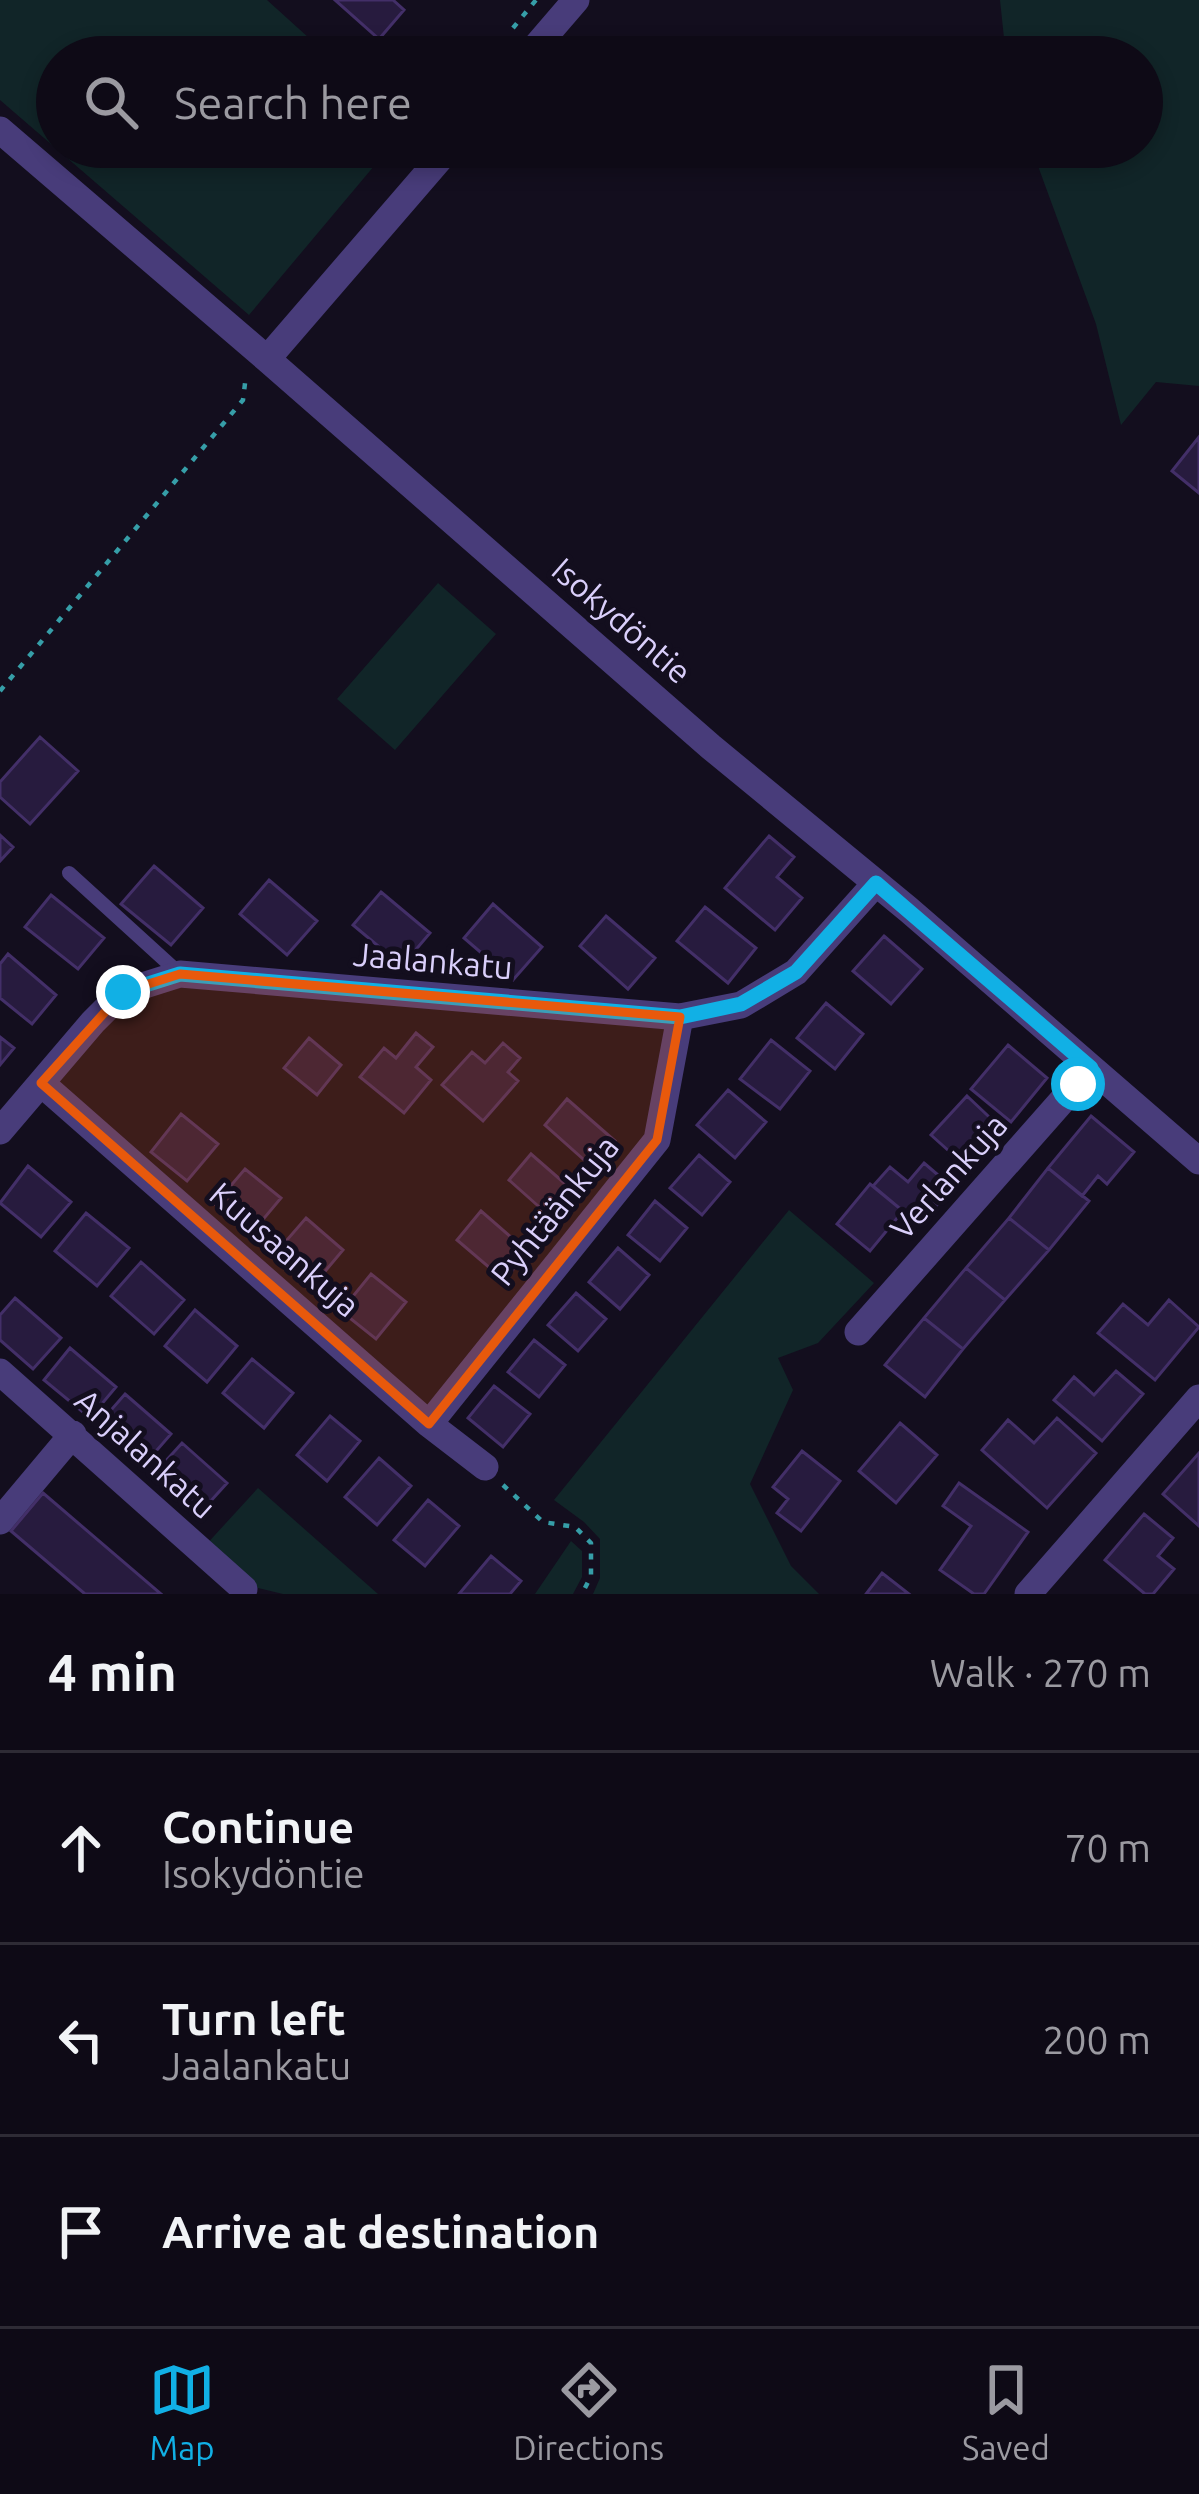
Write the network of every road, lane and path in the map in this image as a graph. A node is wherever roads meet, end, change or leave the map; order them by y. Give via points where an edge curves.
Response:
1 (576, 0) edge
2 (545, 36) edge
3 (0, 130) edge
4 (36, 161) edge
5 (44, 168) edge
6 (430, 168) edge
7 (258, 351) junction
8 (0, 691) edge
9 (69, 873) dead end
10 (876, 883) junction
11 (180, 974) junction
12 (680, 1017) junction
13 (1091, 1068) junction
14 (40, 1083) junction
15 (0, 1131) edge
16 (1199, 1161) edge
17 (858, 1332) dead end
18 (0, 1372) edge
19 (1199, 1398) edge
20 (429, 1424) junction
21 (73, 1434) junction
22 (485, 1468) joint
23 (0, 1520) edge
24 (244, 1589) dead end
25 (582, 1594) edge
26 (1028, 1594) edge

1 - 2 street
3 - 4 street, Isokydöntie
5 - 7 street, Isokydöntie
6 - 7 street
7 - 8 path via 243,400
7 - 10 street, Isokydöntie
9 - 11 lane
10 - 12 street, Jaalankatu via 796,972 741,1004
10 - 13 street, Isokydöntie
11 - 12 street, Jaalankatu
11 - 14 street, Jaalankatu via 123,992
12 - 20 street, Pyhtäänkuja via 658,1140
13 - 16 street, Isokydöntie
13 - 17 street, Verlankuja
14 - 15 street, Jaalankatu
14 - 20 street, Kuusaankuja
18 - 21 street, Anjalankatu
19 - 26 street
20 - 22 street, Kuusaankuja
21 - 23 street
21 - 24 street, Anjalankatu
22 - 25 path via 543,1522 575,1527 591,1543

